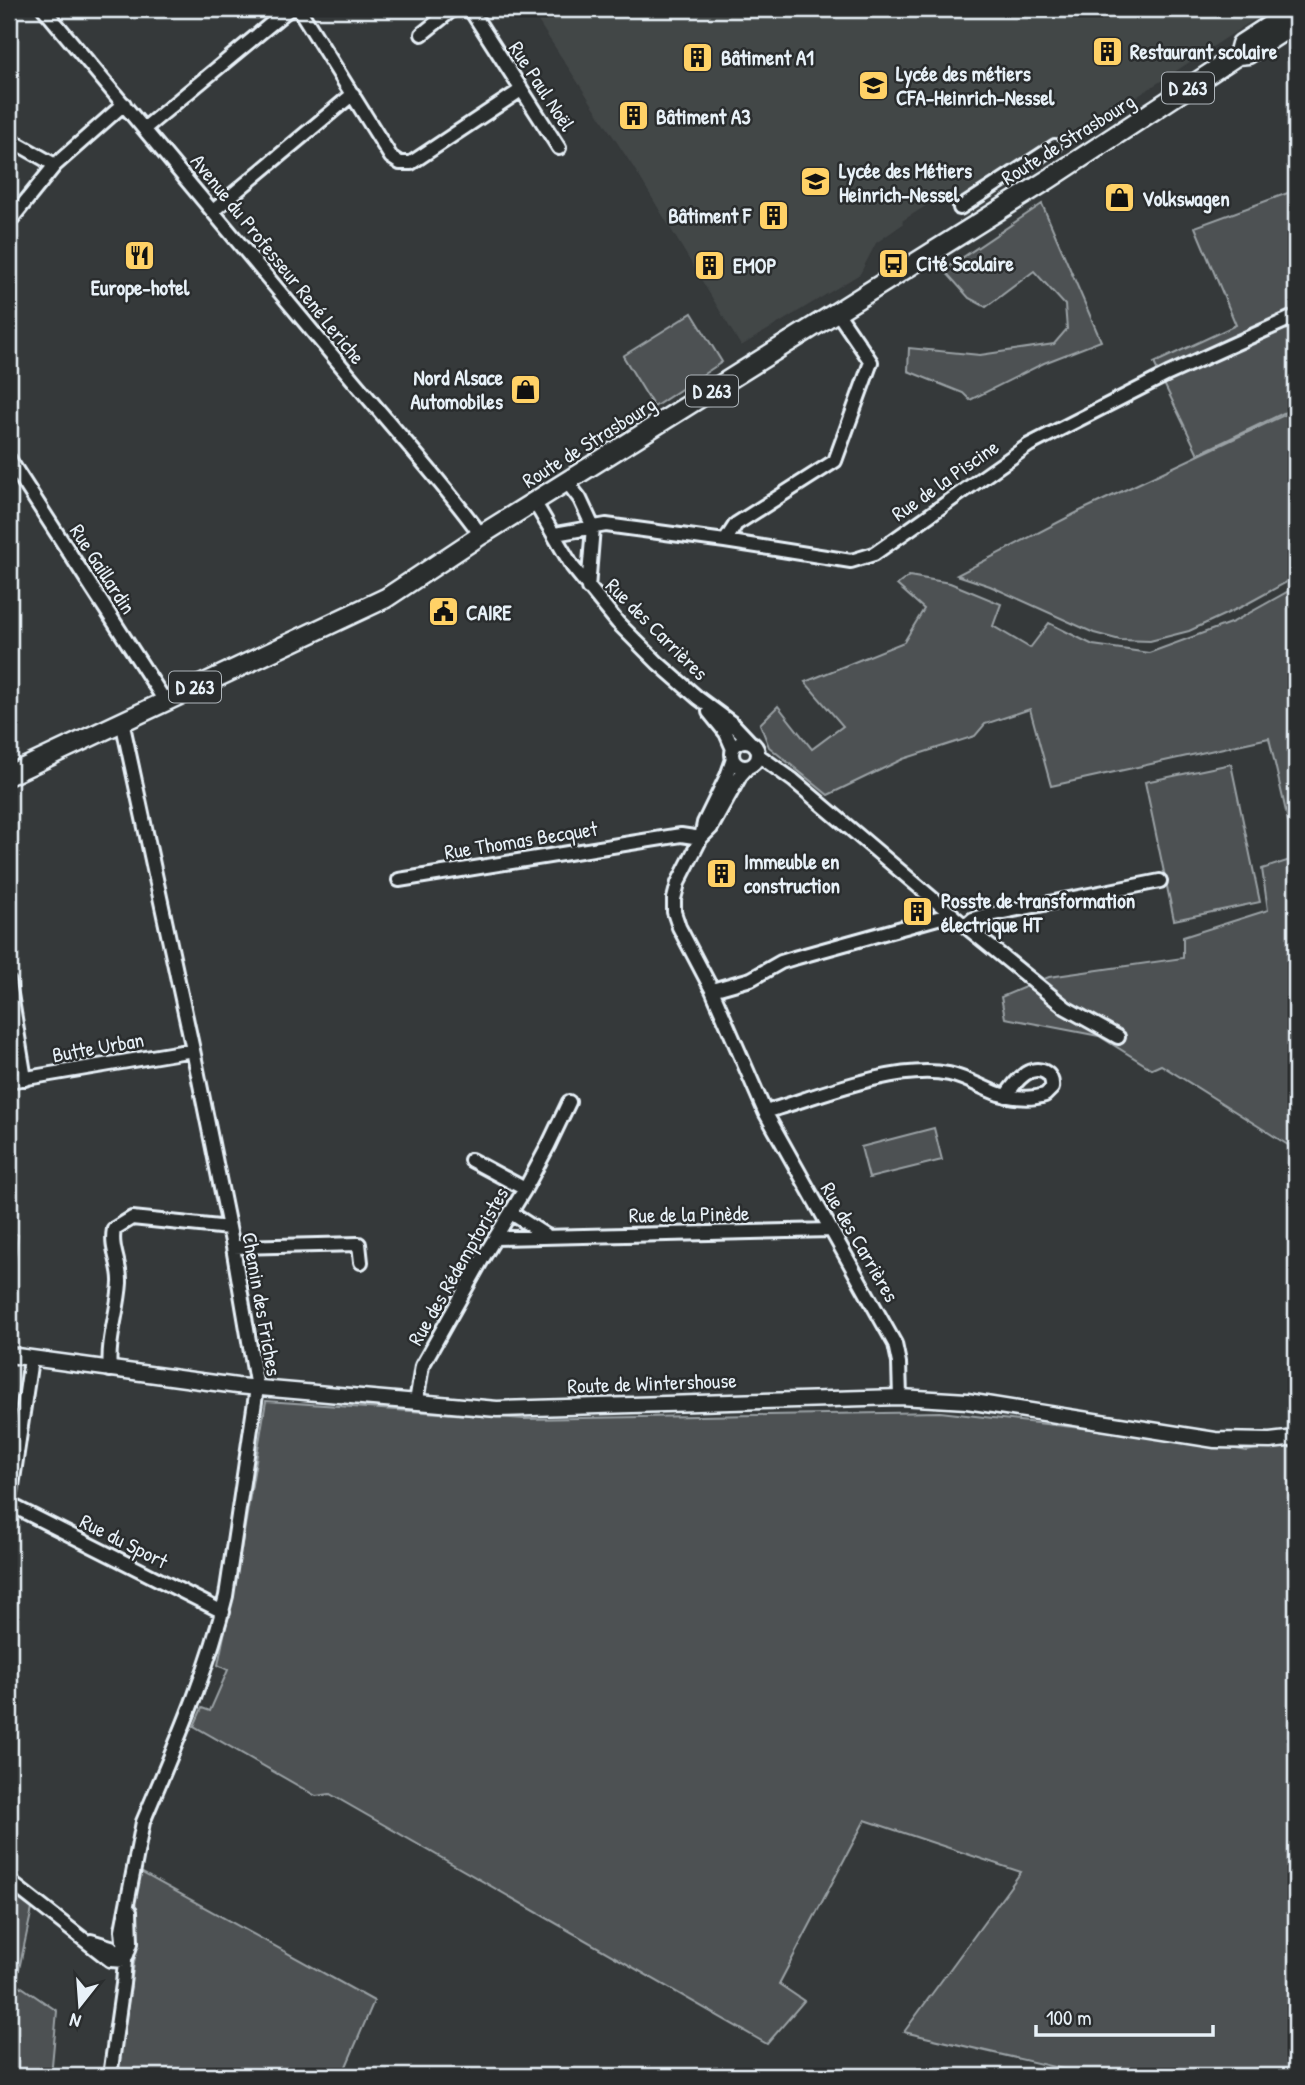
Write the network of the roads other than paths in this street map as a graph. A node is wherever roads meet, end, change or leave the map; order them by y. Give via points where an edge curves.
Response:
1 (44, 9) edge
2 (289, 9) edge
3 (299, 9) edge
4 (453, 9) edge
5 (470, 9) edge
6 (1294, 9) edge
7 (1296, 23) edge
8 (422, 34) dead end
9 (1238, 55) junction
10 (522, 90) junction
11 (353, 94) junction
12 (124, 104) junction
13 (145, 128) junction
14 (9, 139) edge
15 (1055, 146) dead end
16 (559, 148) dead end
17 (55, 165) junction
18 (960, 208) dead end
19 (213, 211) junction
20 (9, 222) edge
21 (837, 312) junction
22 (1296, 316) edge
23 (9, 459) edge
24 (566, 482) junction
25 (535, 503) junction
26 (593, 527) junction
27 (555, 534) junction
28 (481, 536) junction
29 (725, 541) junction
30 (588, 587) junction
31 (698, 698) junction
32 (165, 701) junction
33 (122, 721) junction
34 (750, 742) junction
35 (733, 754) junction
36 (753, 762) junction
37 (9, 775) edge
38 (698, 844) junction
39 (399, 880) dead end
40 (1160, 881) dead end
41 (952, 914) junction
42 (965, 926) junction
43 (9, 982) edge
44 (712, 990) junction
45 (1118, 1037) dead end
46 (193, 1050) junction
47 (25, 1079) junction
48 (9, 1082) edge
49 (1006, 1096) dead end
50 (569, 1102) dead end
51 (765, 1112) junction
52 (471, 1160) dead end
53 (525, 1189) junction
54 (511, 1213) junction
55 (229, 1228) junction
56 (831, 1230) junction
57 (547, 1236) junction
58 (495, 1238) junction
59 (233, 1247) junction
60 (361, 1262) dead end
61 (9, 1355) edge
62 (31, 1359) junction
63 (110, 1370) junction
64 (257, 1388) junction
65 (900, 1397) junction
66 (416, 1402) junction
67 (1296, 1438) edge
68 (9, 1502) edge
69 (223, 1612) junction
70 (9, 1881) edge
71 (125, 1961) junction
72 (110, 2076) edge

1 - 12 street, Avenue du Professeur René Leriche
2 - 13 street
3 - 11 street
4 - 8 street
5 - 10 street, Rue Paul Noël
6 - 9 main road, Route de Strasbourg / D 263 via 1241,44
7 - 9 main road, Route de Strasbourg / D 263 via 1248,54
9 - 21 main road, Route de Strasbourg / D 263
10 - 11 street via 411,163 391,157
10 - 16 street, Rue Paul Noël
11 - 19 street
12 - 13 street, Avenue du Professeur René Leriche
12 - 17 street
13 - 19 street, Avenue du Professeur René Leriche
14 - 17 street
15 - 18 street
17 - 20 street
19 - 28 street, Avenue du Professeur René Leriche
21 - 24 main road, Route de Strasbourg / D 263
21 - 29 street via 871,362 835,461 736,524
22 - 29 street, Rue de la Piscine via 1029,445 874,554 851,561
23 - 32 street, Rue Gaillardin
24 - 25 main road, Route de Strasbourg / D 263
24 - 26 street
25 - 27 street, Rue des Carrières
25 - 28 main road, Route de Strasbourg / D 263
26 - 27 street, Rue de la Piscine
26 - 29 street, Rue de la Piscine
26 - 30 street, Rue des Carrières
27 - 30 street, Rue des Carrières
28 - 32 main road, Route de Strasbourg / D 263 via 381,601
30 - 31 street, Rue des Carrières via 640,646
31 - 34 street, Rue des Carrières
31 - 35 street, Rue des Carrières via 722,727
32 - 33 main road, Route de Strasbourg / D 263
33 - 37 main road, Route de Strasbourg / D 263
33 - 46 street, Chemin des Friches
34 - 35 street via 738,743
34 - 36 street via 756,747
35 - 36 street via 737,765
35 - 38 street, Rue des Carrières
36 - 38 street, Rue des Carrières
36 - 41 street via 792,779
38 - 39 street, Rue Thomas Becquet via 649,839
38 - 44 street, Rue des Carrières via 675,891 674,912
40 - 42 street via 983,916
41 - 42 street
41 - 44 street via 781,962 751,979
42 - 45 street via 1066,1008
43 - 47 street
44 - 51 street, Rue des Carrières
46 - 47 street, Butte Urban
46 - 55 street, Chemin des Friches
47 - 48 street, Butte Urban
49 - 51 street via 953,1075 926,1072 864,1082
50 - 53 street, Rue des Rédemptoristes
51 - 56 street, Rue des Carrières
52 - 53 street, Rue des Rédemptoristes
53 - 54 street, Rue des Rédemptoristes
54 - 57 street
54 - 58 street, Rue des Rédemptoristes
55 - 59 street, Chemin des Friches
55 - 63 street via 132,1218 114,1229 120,1280 108,1353
56 - 57 street, Rue de la Pinède
56 - 65 street, Rue des Carrières via 895,1344
57 - 58 street, Rue de la Pinède
58 - 66 street, Rue des Rédemptoristes via 422,1366
59 - 60 street via 359,1244
59 - 64 street, Chemin des Friches
61 - 62 street, Route de Wintershouse
62 - 63 street, Route de Wintershouse
62 - 68 street
63 - 64 street, Route de Wintershouse
64 - 66 street, Route de Wintershouse
64 - 69 street, Chemin des Friches
65 - 66 street, Route de Wintershouse via 497,1409
65 - 67 street, Route de Wintershouse via 967,1401 1215,1440
68 - 69 street, Rue du Sport
69 - 71 street, Chemin des Friches via 208,1664 143,1822 130,1886 131,1943
70 - 71 street via 79,1934 111,1947
71 - 72 street, Chemin des Friches

